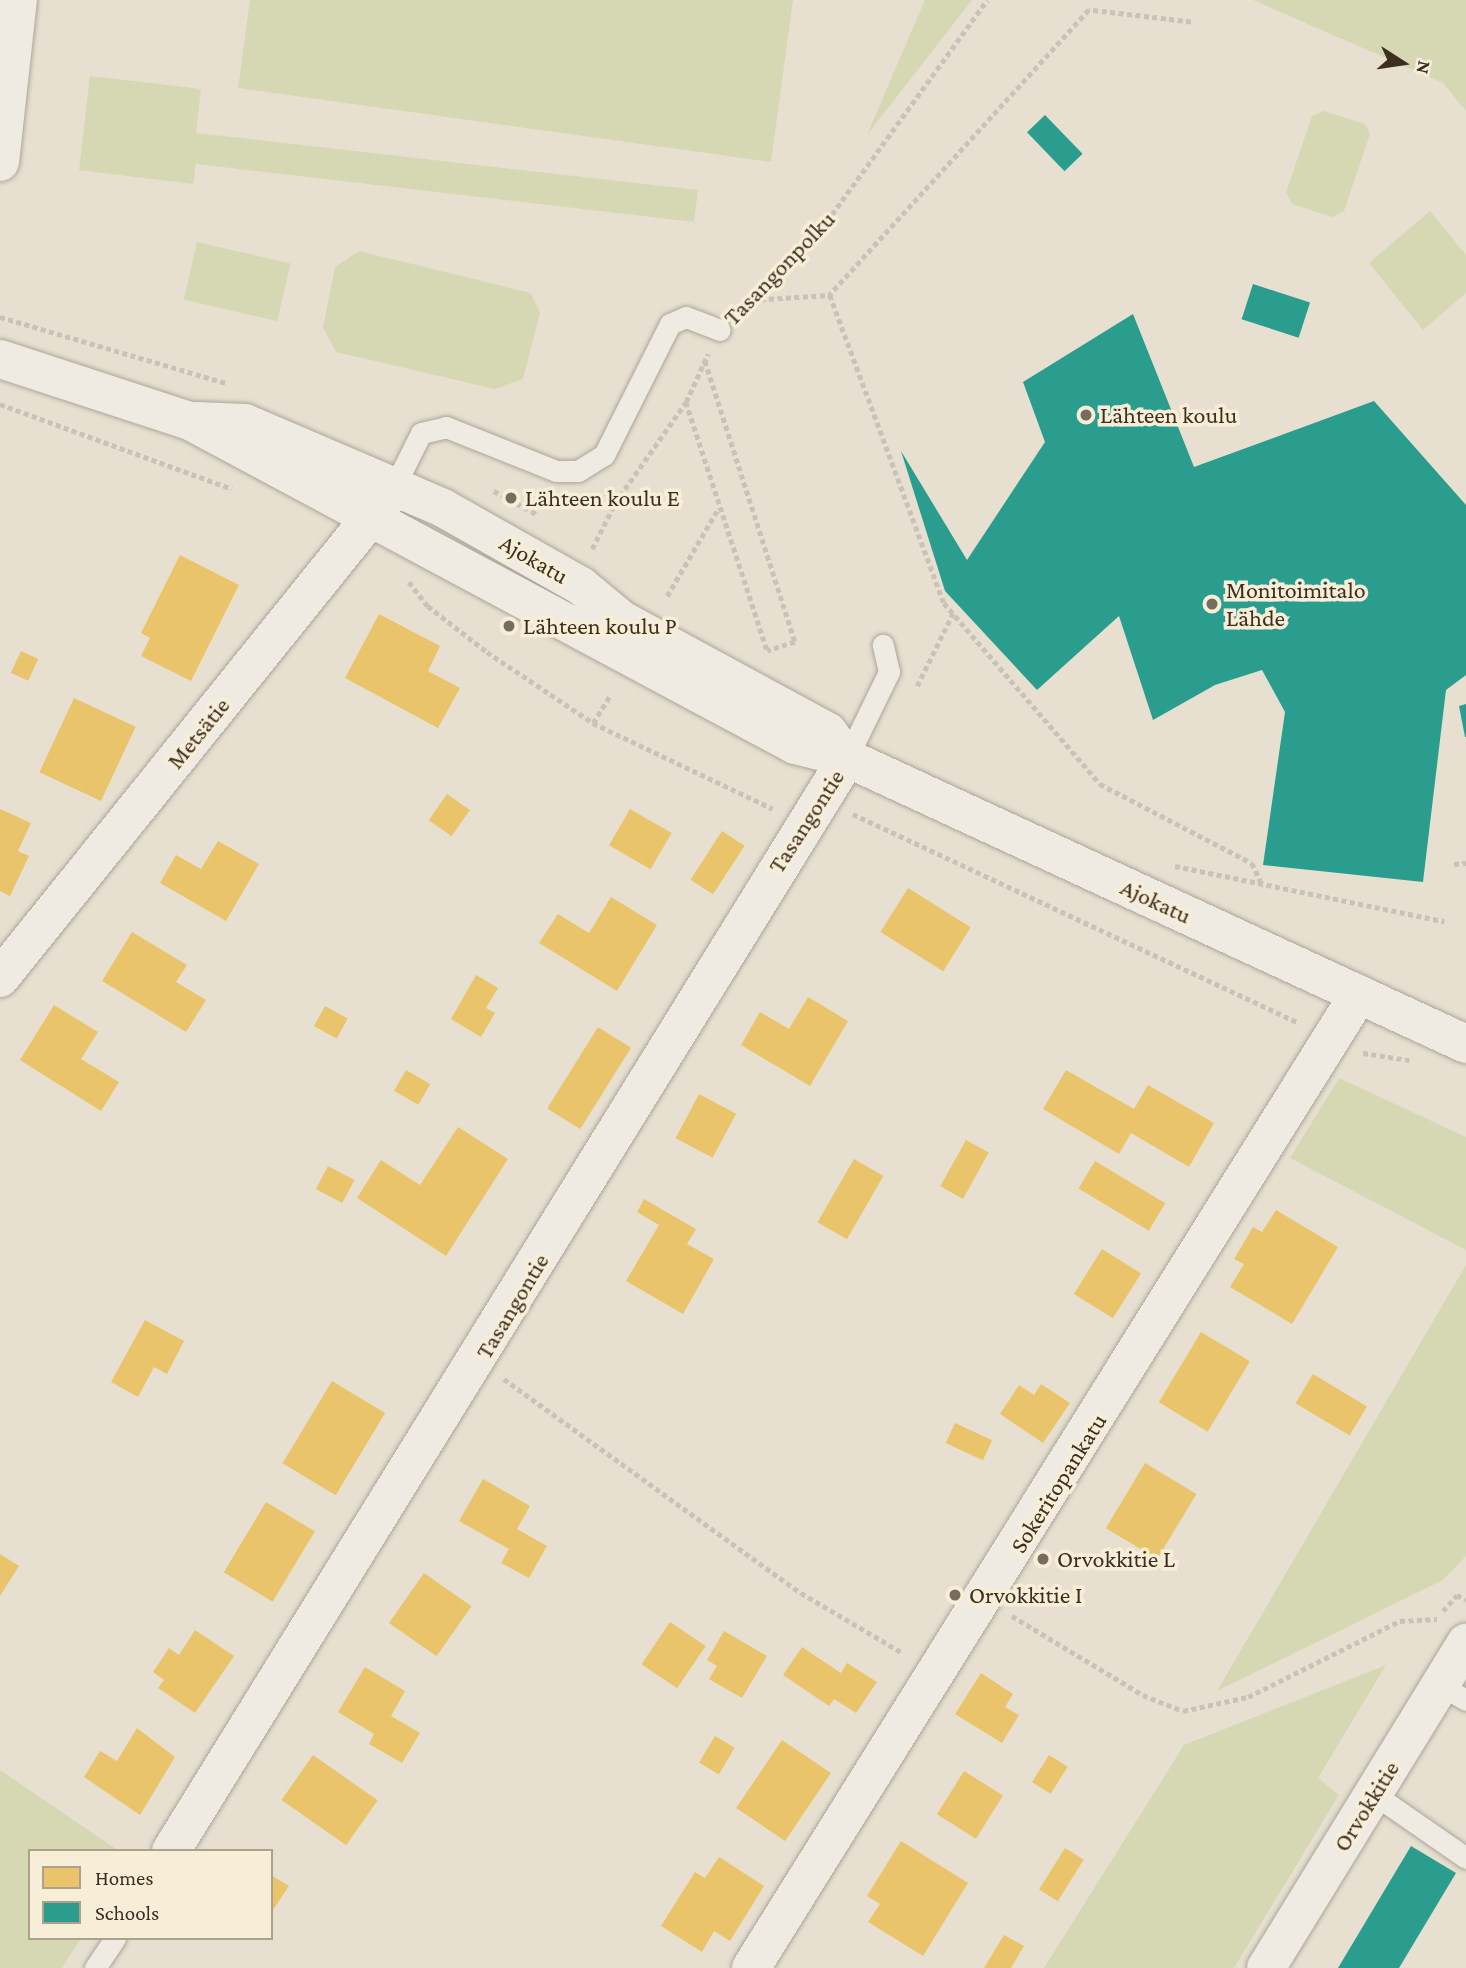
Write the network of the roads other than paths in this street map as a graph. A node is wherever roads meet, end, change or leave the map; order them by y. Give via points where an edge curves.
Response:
1 (18, 0) edge
2 (5, 78) edge
3 (0, 162) edge
4 (720, 330) road end
5 (0, 359) edge
6 (384, 502) junction
7 (883, 645) dead end
8 (847, 758) junction
9 (0, 978) edge
10 (1359, 994) junction
11 (1466, 1044) edge
12 (1466, 1643) edge
13 (1453, 1693) edge
14 (1374, 1794) junction
15 (172, 1849) edge
16 (1466, 1858) edge
17 (114, 1940) edge
18 (95, 1968) edge
19 (751, 1968) edge
20 (1266, 1968) edge

1 - 2 street
2 - 3 street
4 - 6 lane via 686,317 670,324 604,455 578,471 556,471 446,427 421,433
5 - 6 street, Ajokatu via 190,421
6 - 8 street, Ajokatu via 497,538 581,586 622,620 828,732
6 - 9 street, Metsätie
7 - 8 lane via 889,672
8 - 10 street, Ajokatu
8 - 15 street, Tasangontie via 803,821 478,1363
10 - 11 street, Ajokatu
10 - 19 street, Sokeritopankatu via 985,1600
12 - 13 street, Orvokkitie
13 - 14 street, Orvokkitie
14 - 16 lane
14 - 20 street, Orvokkitie
17 - 18 lane

